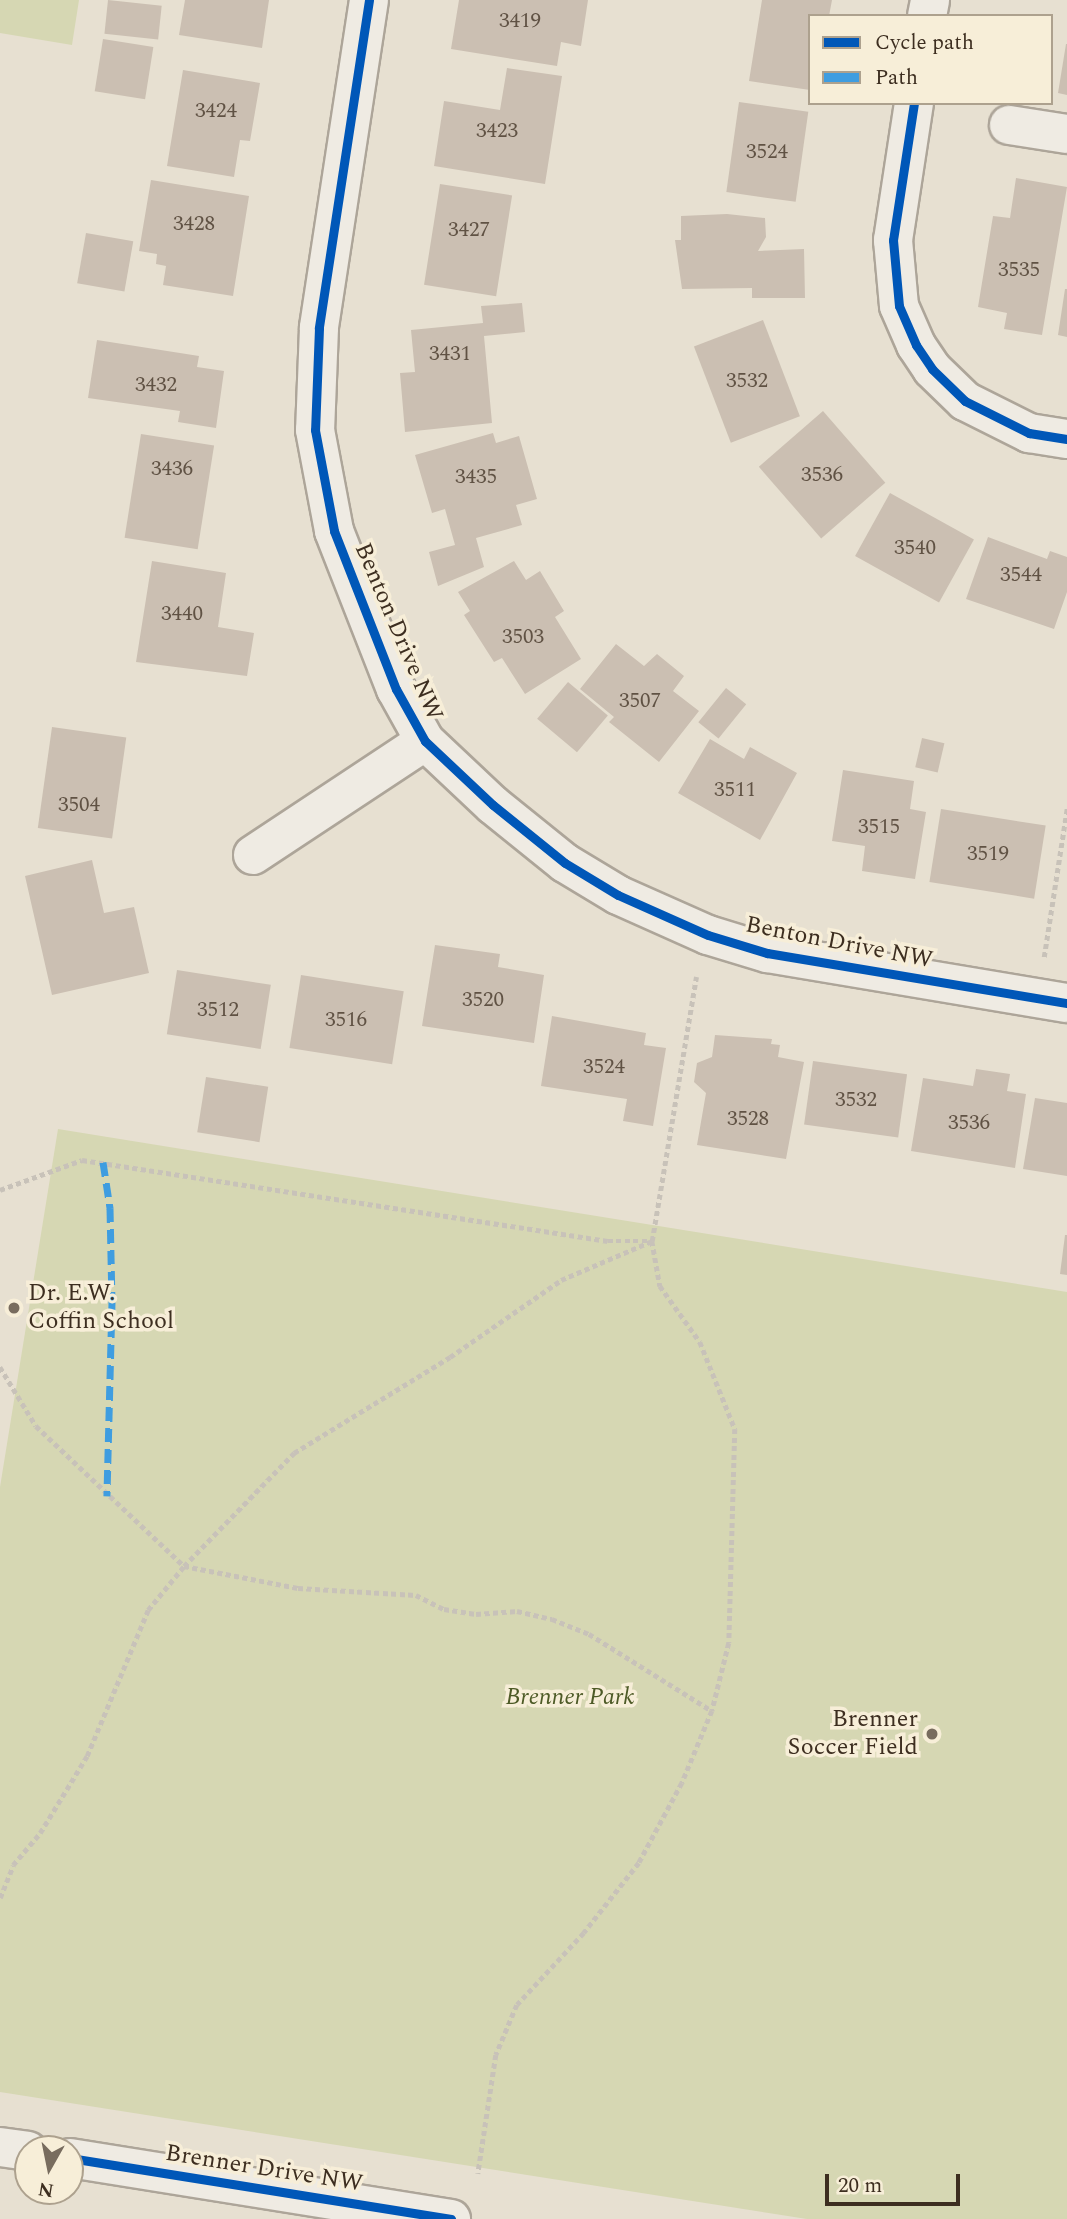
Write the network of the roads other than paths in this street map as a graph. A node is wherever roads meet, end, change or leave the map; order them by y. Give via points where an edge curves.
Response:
1 (369, 0) edge
2 (914, 105) edge
3 (1010, 125) dead end
4 (1067, 134) edge
5 (1067, 439) edge
6 (425, 741) junction
7 (253, 855) dead end
8 (1052, 1001) edge
9 (84, 2161) edge
10 (371, 2213) edge
11 (452, 2219) edge

1 - 6 street, Benton Drive NW via 319,328 315,430 334,531 391,678
2 - 5 street via 893,240 899,306 916,345 932,369 965,401 1029,433
3 - 4 street
6 - 7 street, Benton Drive NW
6 - 8 street, Benton Drive NW via 492,805 565,863 618,895 708,935 767,953
9 - 10 street, Brenner Drive NW
10 - 11 street, Brenner Drive NW

